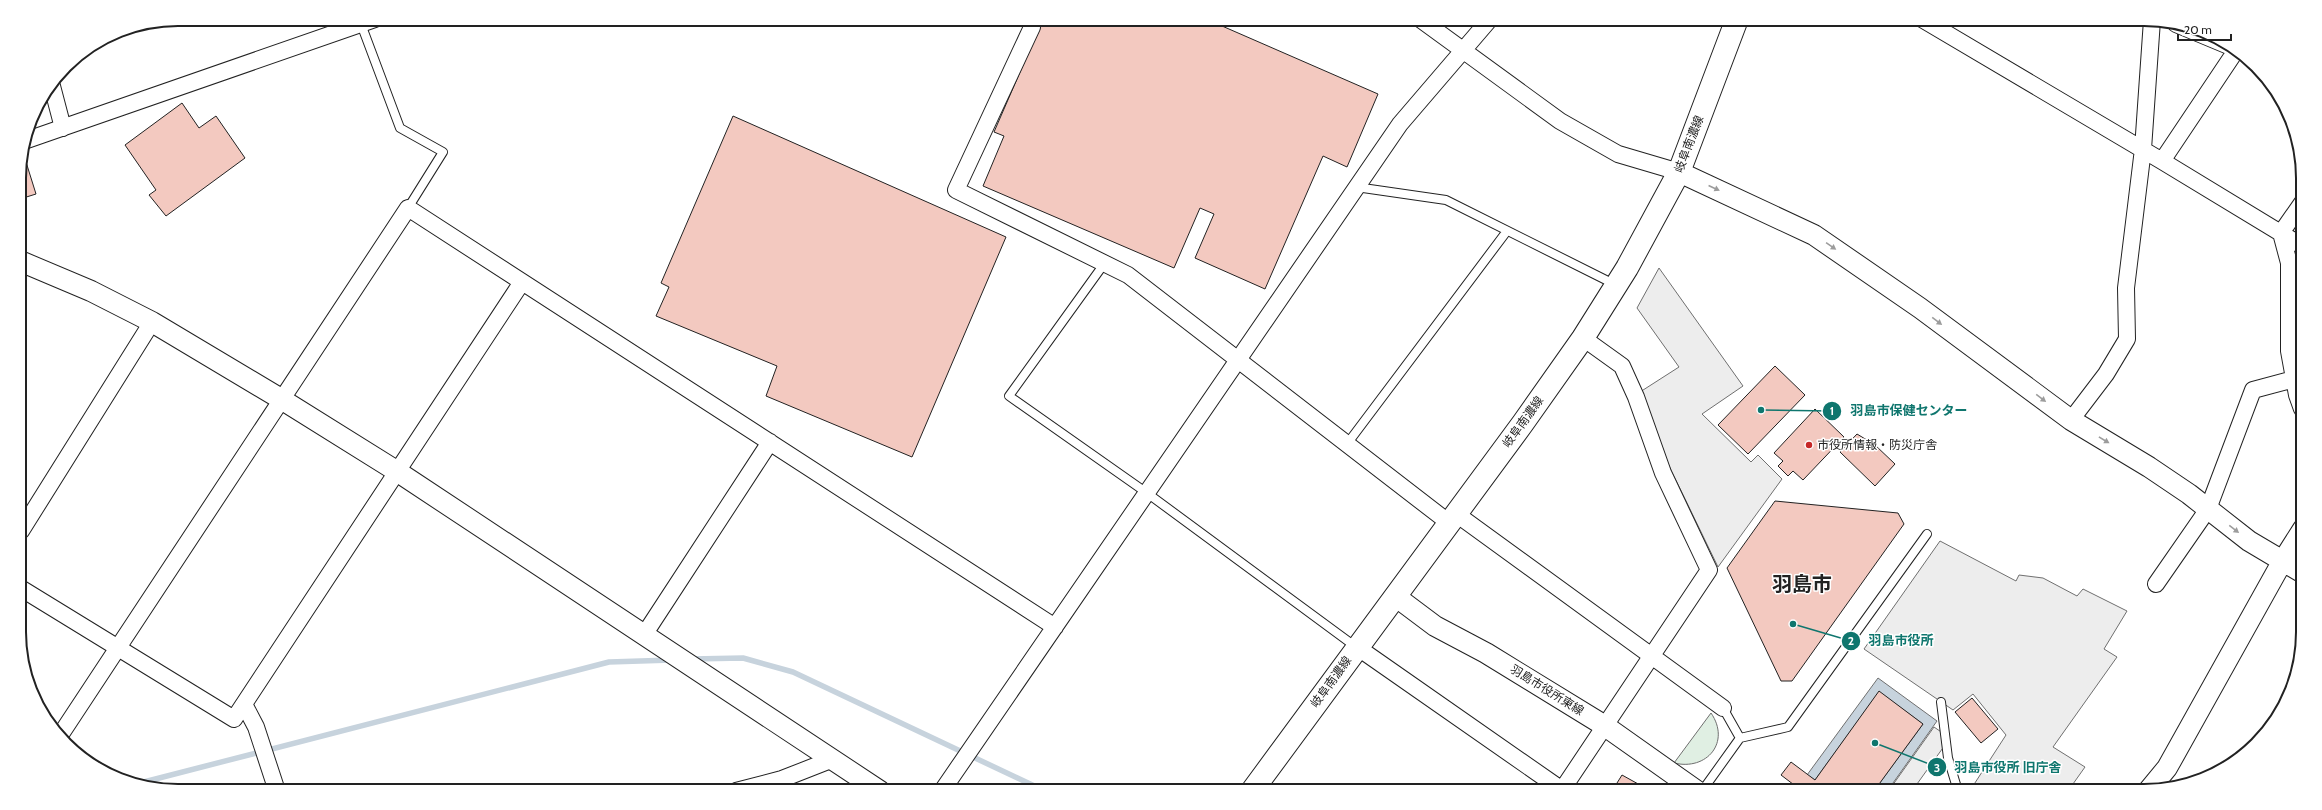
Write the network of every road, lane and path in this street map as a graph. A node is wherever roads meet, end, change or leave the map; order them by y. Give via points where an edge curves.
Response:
1 (356, 26) edge
2 (369, 26) edge
3 (1032, 26) edge
4 (1429, 26) edge
5 (1484, 26) edge
6 (1734, 26) edge
7 (1934, 26) edge
8 (2152, 26) edge
9 (1462, 51) junction
10 (2233, 54) edge
11 (53, 91) edge
12 (63, 128) junction
13 (31, 139) edge
14 (2143, 149) junction
15 (2162, 161) junction
16 (1679, 172) junction
17 (1356, 187) junction
18 (408, 208) junction
19 (2296, 211) edge
20 (1507, 231) junction
21 (2282, 233) junction
22 (2296, 242) edge
23 (26, 264) edge
24 (1104, 264) junction
25 (522, 282) junction
26 (1616, 285) junction
27 (152, 322) junction
28 (1583, 338) junction
29 (1238, 360) junction
30 (2294, 378) junction
31 (2296, 389) edge
32 (281, 399) junction
33 (2071, 420) junction
34 (770, 442) junction
35 (1347, 444) junction
36 (398, 472) junction
37 (1147, 493) junction
38 (2208, 509) junction
39 (1452, 518) junction
40 (26, 523) edge
41 (1927, 534) dead end
42 (2296, 540) edge
43 (2282, 562) junction
44 (2296, 569) edge
45 (2156, 584) dead end
46 (26, 591) edge
47 (1395, 596) junction
48 (1055, 627) junction
49 (646, 636) junction
50 (1357, 647) junction
51 (118, 648) junction
52 (1653, 656) junction
53 (1941, 702) dead end
54 (244, 704) junction
55 (1722, 708) joint
56 (1605, 726) junction
57 (62, 730) edge
58 (1740, 738) junction
59 (833, 759) junction
60 (275, 784) edge
61 (763, 784) edge
62 (870, 784) edge
63 (947, 784) edge
64 (1257, 784) edge
65 (1552, 784) edge
66 (1565, 784) edge
67 (1687, 784) edge
68 (1707, 784) edge
69 (1956, 784) edge
70 (2154, 784) edge

1 - 12 street
2 - 18 lane via 400,128 443,152
3 - 24 street via 956,190
4 - 9 street
5 - 9 street
6 - 16 main road, 岐阜南濃線
7 - 14 street
8 - 14 street
9 - 16 street via 1560,121 1618,154
9 - 17 street via 1400,124
10 - 15 street
11 - 12 street
12 - 13 street
14 - 15 street
14 - 33 street via 2126,288 2127,339 2106,374
15 - 21 street
16 - 26 main road, 岐阜南濃線
16 -> 33 street via 1814,235 1920,308
17 - 20 lane via 1446,200
17 - 29 street
18 - 25 street
18 - 32 street
19 - 21 street
20 - 26 lane
20 - 35 lane
21 - 22 street
21 - 30 street via 2289,263 2289,351
23 - 27 street via 91,291
24 - 29 street via 1128,275
24 - 37 lane via 1009,396
25 - 34 street
25 - 36 street
26 - 28 main road, 岐阜南濃線
27 - 32 street
27 - 40 street
28 - 39 main road, 岐阜南濃線
28 - 52 street via 1622,366 1663,473 1709,570
29 - 35 street
29 - 37 street
30 - 31 street
30 - 38 street via 2253,390
32 - 36 street
32 - 51 street
33 -> 38 street via 2149,467
34 - 48 street
34 - 49 street
35 - 39 street
36 - 49 street
36 - 54 street
37 - 48 street
37 - 50 lane
38 -> 43 street via 2249,541
38 - 45 street
39 - 47 main road, 岐阜南濃線
39 - 52 street
41 - 58 lane via 1788,727
42 - 43 street
43 - 44 street
43 - 70 street via 2167,768
46 - 51 street
47 - 50 main road, 岐阜南濃線
47 - 56 street, 羽島市役所東線 via 1435,626 1486,652
48 - 63 street
49 - 59 street
50 - 64 main road, 岐阜南濃線
50 - 65 street
51 - 54 street via 234,719
51 - 57 street
52 - 55 street
52 - 56 street
53 - 69 lane via 1948,758
54 - 60 street via 256,727
55 - 58 lane
56 - 66 street
56 - 67 street, 羽島市役所東線
58 - 68 lane
59 - 61 street
59 - 62 street

